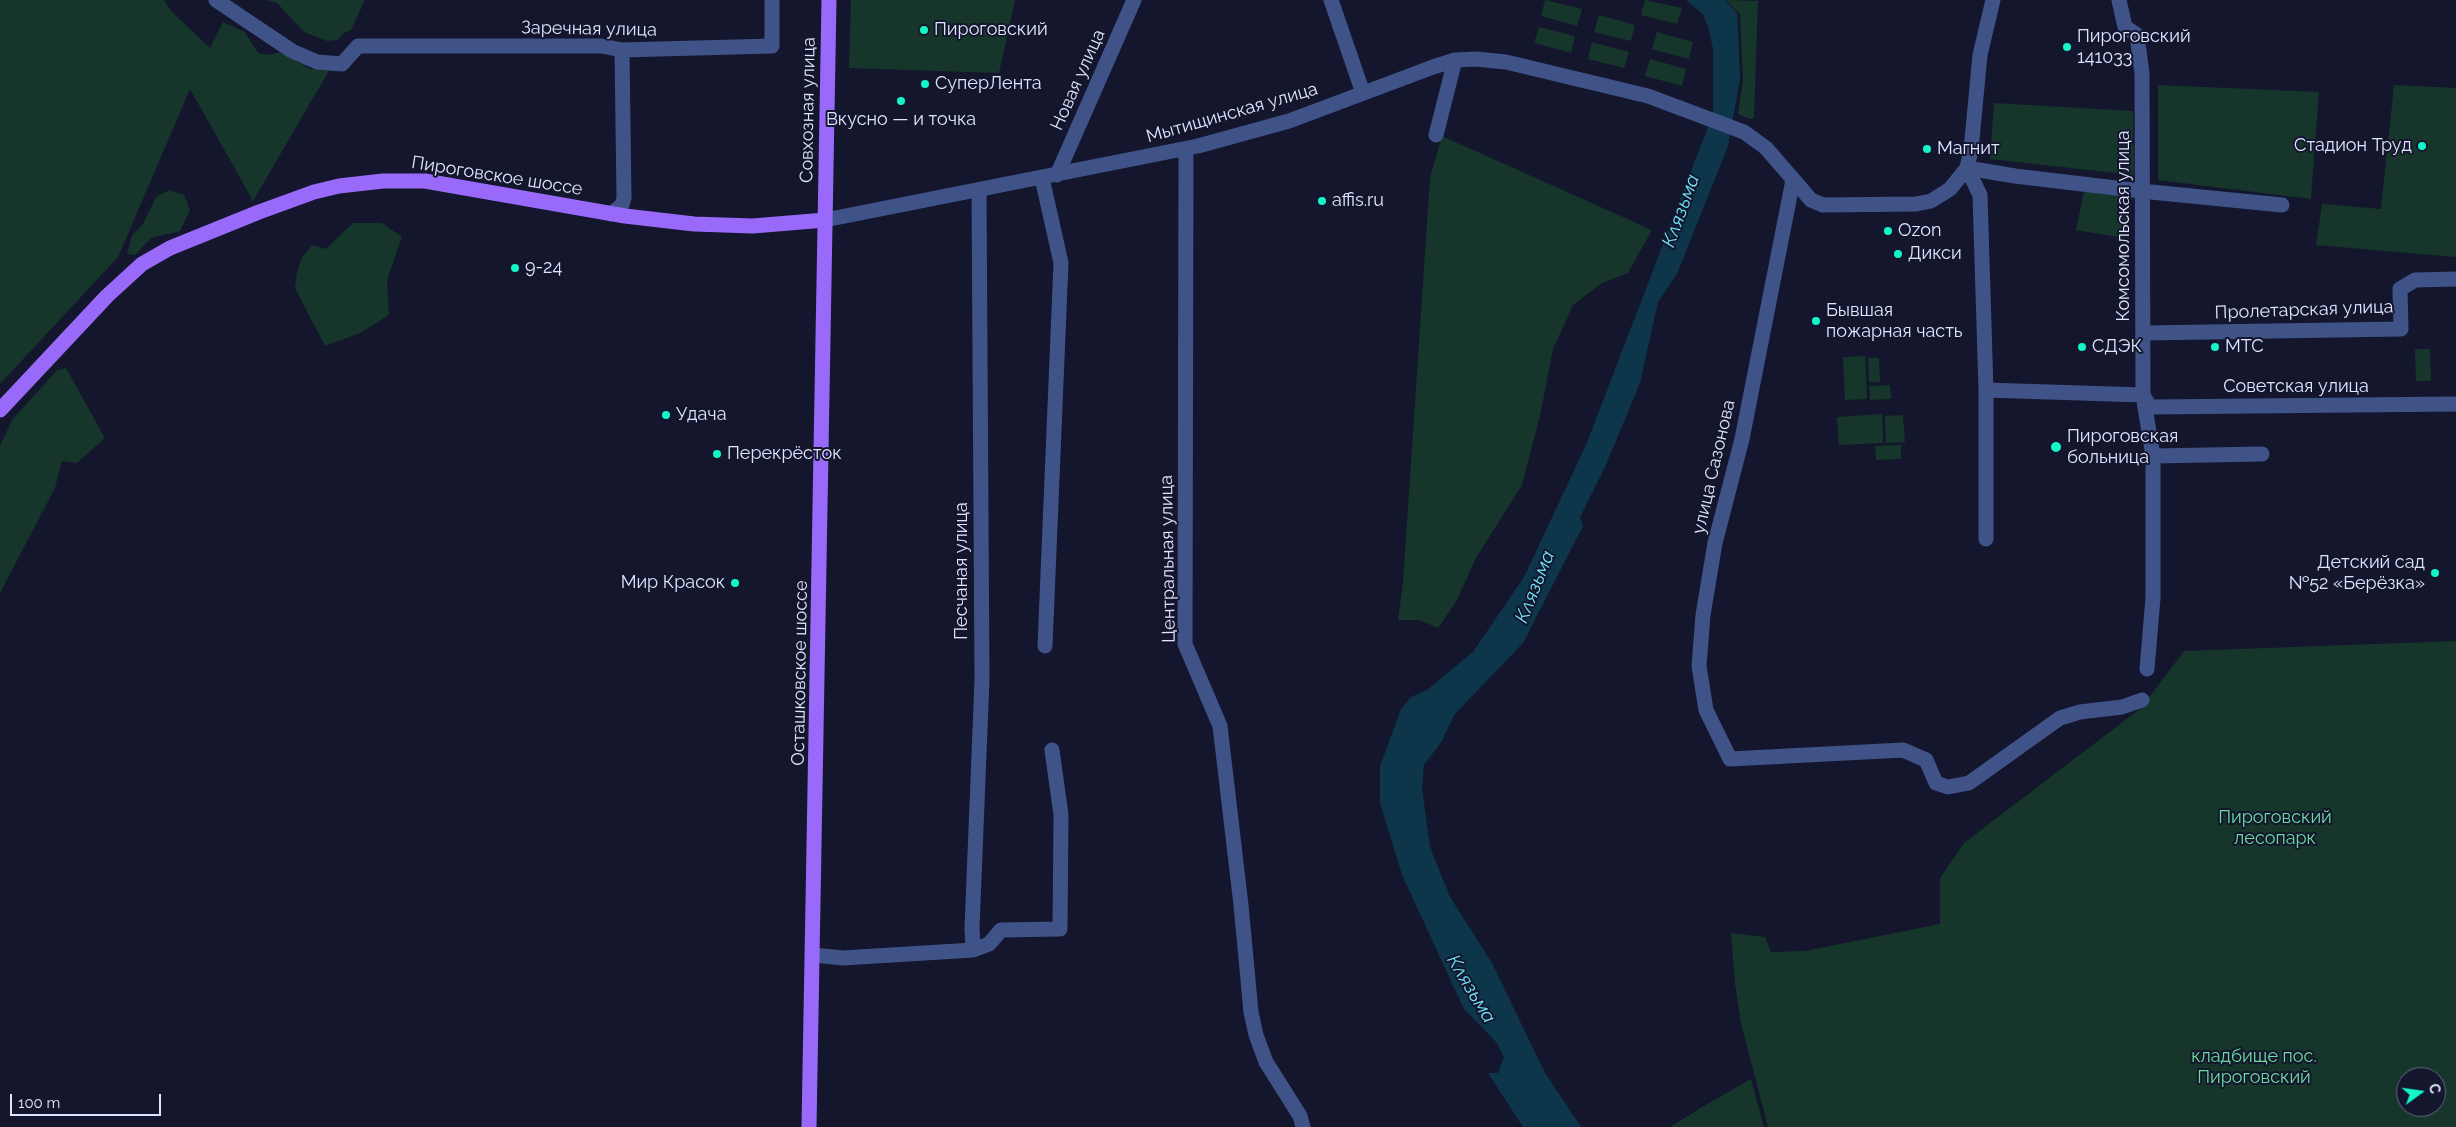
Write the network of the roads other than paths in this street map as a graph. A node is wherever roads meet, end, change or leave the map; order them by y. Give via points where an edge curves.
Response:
1 (216, 0) edge
2 (772, 0) edge
3 (830, 0) edge
4 (1134, 0) edge
5 (1331, 0) edge
6 (1993, 0) edge
7 (2119, 0) edge
8 (622, 50) junction
9 (1455, 60) junction
10 (1363, 93) junction
11 (1436, 135) dead end
12 (1186, 149) junction
13 (1967, 168) junction
14 (1049, 177) junction
15 (1793, 180) junction
16 (979, 191) junction
17 (2141, 191) junction
18 (624, 198) junction
19 (2282, 205) dead end
20 (611, 214) junction
21 (634, 217) junction
22 (825, 220) junction
23 (2456, 279) edge
24 (2144, 333) junction
25 (1986, 390) junction
26 (2144, 395) junction
27 (2456, 404) edge
28 (0, 410) edge
29 (2262, 454) dead end
30 (2153, 456) junction
31 (1986, 539) dead end
32 (1045, 646) dead end
33 (2147, 668) dead end
34 (2142, 700) dead end
35 (1052, 750) dead end
36 (973, 950) junction
37 (813, 955) junction
38 (808, 1127) edge
39 (1303, 1127) edge

1 - 8 street, Заречная улица via 292,51 317,62 342,64 358,46 602,46
2 - 8 street, Заречная улица via 772,46
3 - 22 main road, Совхозная улица
4 - 14 street, Новая улица
5 - 10 street
6 - 13 street via 1980,55
7 - 17 street, Комсомольская улица via 2125,26 2137,35 2142,74
8 - 18 street
9 - 10 street, Мытищинская улица
9 - 11 street
9 - 15 street, Мытищинская улица via 1506,62 1648,96 1701,114 1744,132 1766,148
10 - 12 street, Мытищинская улица via 1289,121
12 - 14 street, Мытищинская улица
12 - 39 street, Центральная улица via 1185,644 1220,726 1256,1035 1266,1062 1300,1116
13 - 15 street, Мытищинская улица via 1950,189 1931,201 1916,204 1823,205 1811,200
13 - 17 street
13 - 25 street via 1980,195
14 - 16 street, Мытищинская улица
14 - 32 street via 1061,263
15 - 34 street, улица Сазонова via 1742,439 1715,543 1703,615 1699,666 1706,710 1730,759 1903,750 1926,760 1936,783 1948,787 1969,783 2060,718 2080,712 2122,708
16 - 22 street, Мытищинская улица
16 - 36 street, Песчаная улица via 982,680
17 - 19 street
17 - 24 street, Комсомольская улица
18 - 20 street via 622,205
18 - 21 street
20 - 21 main road, Пироговское шоссе
20 - 28 main road, Пироговское шоссе via 425,181 361,183 314,192 170,248 142,264 107,296
21 - 22 main road, Пироговское шоссе via 728,226
22 - 37 main road, Осташковское шоссе
23 - 24 street, Пролетарская улица via 2415,280 2400,288 2401,330
24 - 26 street, Комсомольская улица
25 - 26 street
25 - 31 street
26 - 27 street, Советская улица via 2150,407
26 - 30 street, Комсомольская улица
29 - 30 street
30 - 33 street, Комсомольская улица via 2154,598
35 - 36 street via 1061,816 1060,929 1001,930 989,944
36 - 37 street via 843,958
37 - 38 main road, Осташковское шоссе

